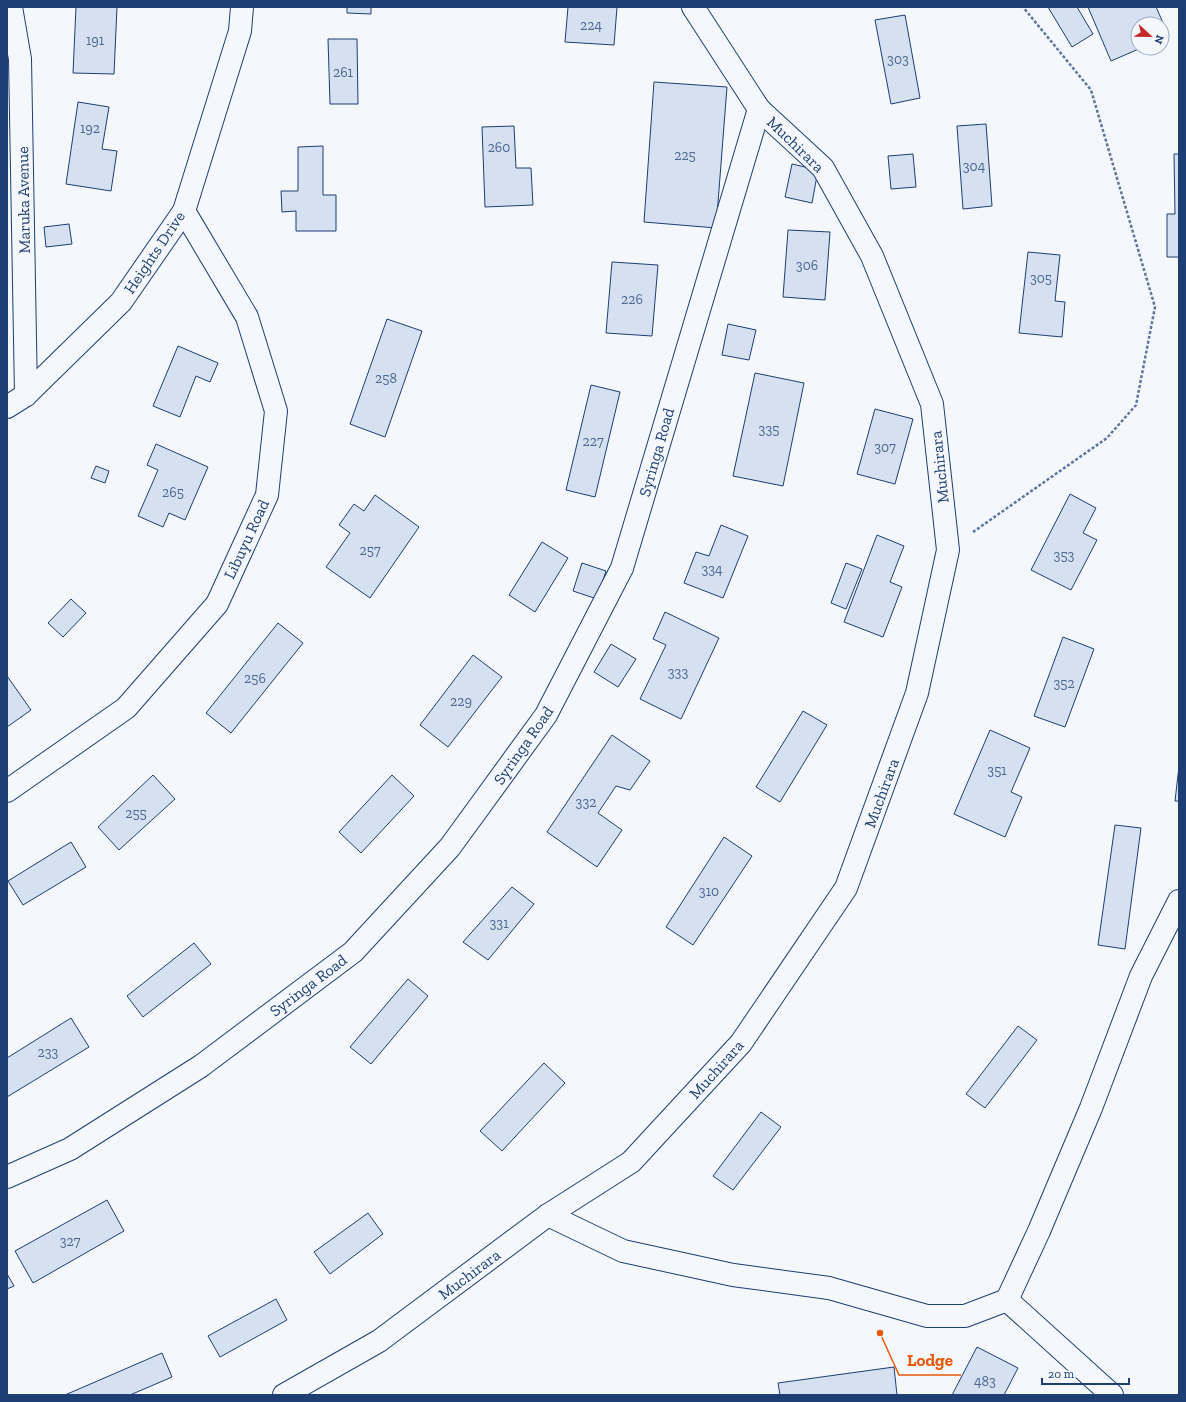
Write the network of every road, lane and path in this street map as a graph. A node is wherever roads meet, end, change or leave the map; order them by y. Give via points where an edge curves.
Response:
1 (11, 7) edge
2 (242, 7) edge
3 (692, 7) edge
4 (1023, 7) edge
5 (759, 109) junction
6 (184, 212) junction
7 (26, 395) junction
8 (7, 407) edge
9 (948, 550) junction
10 (7, 792) edge
11 (1179, 901) edge
12 (7, 1177) edge
13 (548, 1215) junction
14 (1007, 1300) junction
15 (284, 1395) edge
16 (1112, 1395) edge

1 - 7 street, Maruka Avenue via 20,59
2 - 6 street, Heights Drive via 240,31
3 - 5 street, Muchirara
4 - 9 path via 1091,90 1155,307 1136,405 1106,438
5 - 9 street, Muchirara via 824,168 872,256 932,404
5 - 12 street, Syringa Road via 622,568 546,715 450,847 353,952 201,1066 70,1149
6 - 7 street, Heights Drive via 121,302
6 - 10 street, Libuyu Road via 247,317 276,411 267,495 217,604 126,708
7 - 8 street, Heights Drive
9 - 13 street, Muchirara via 917,693 846,888 741,1043 632,1162
11 - 14 street via 1141,976 1090,1108
13 - 14 street via 623,1252 733,1275 829,1288 927,1316 965,1316
13 - 15 street, Muchirara via 379,1341
14 - 16 street

